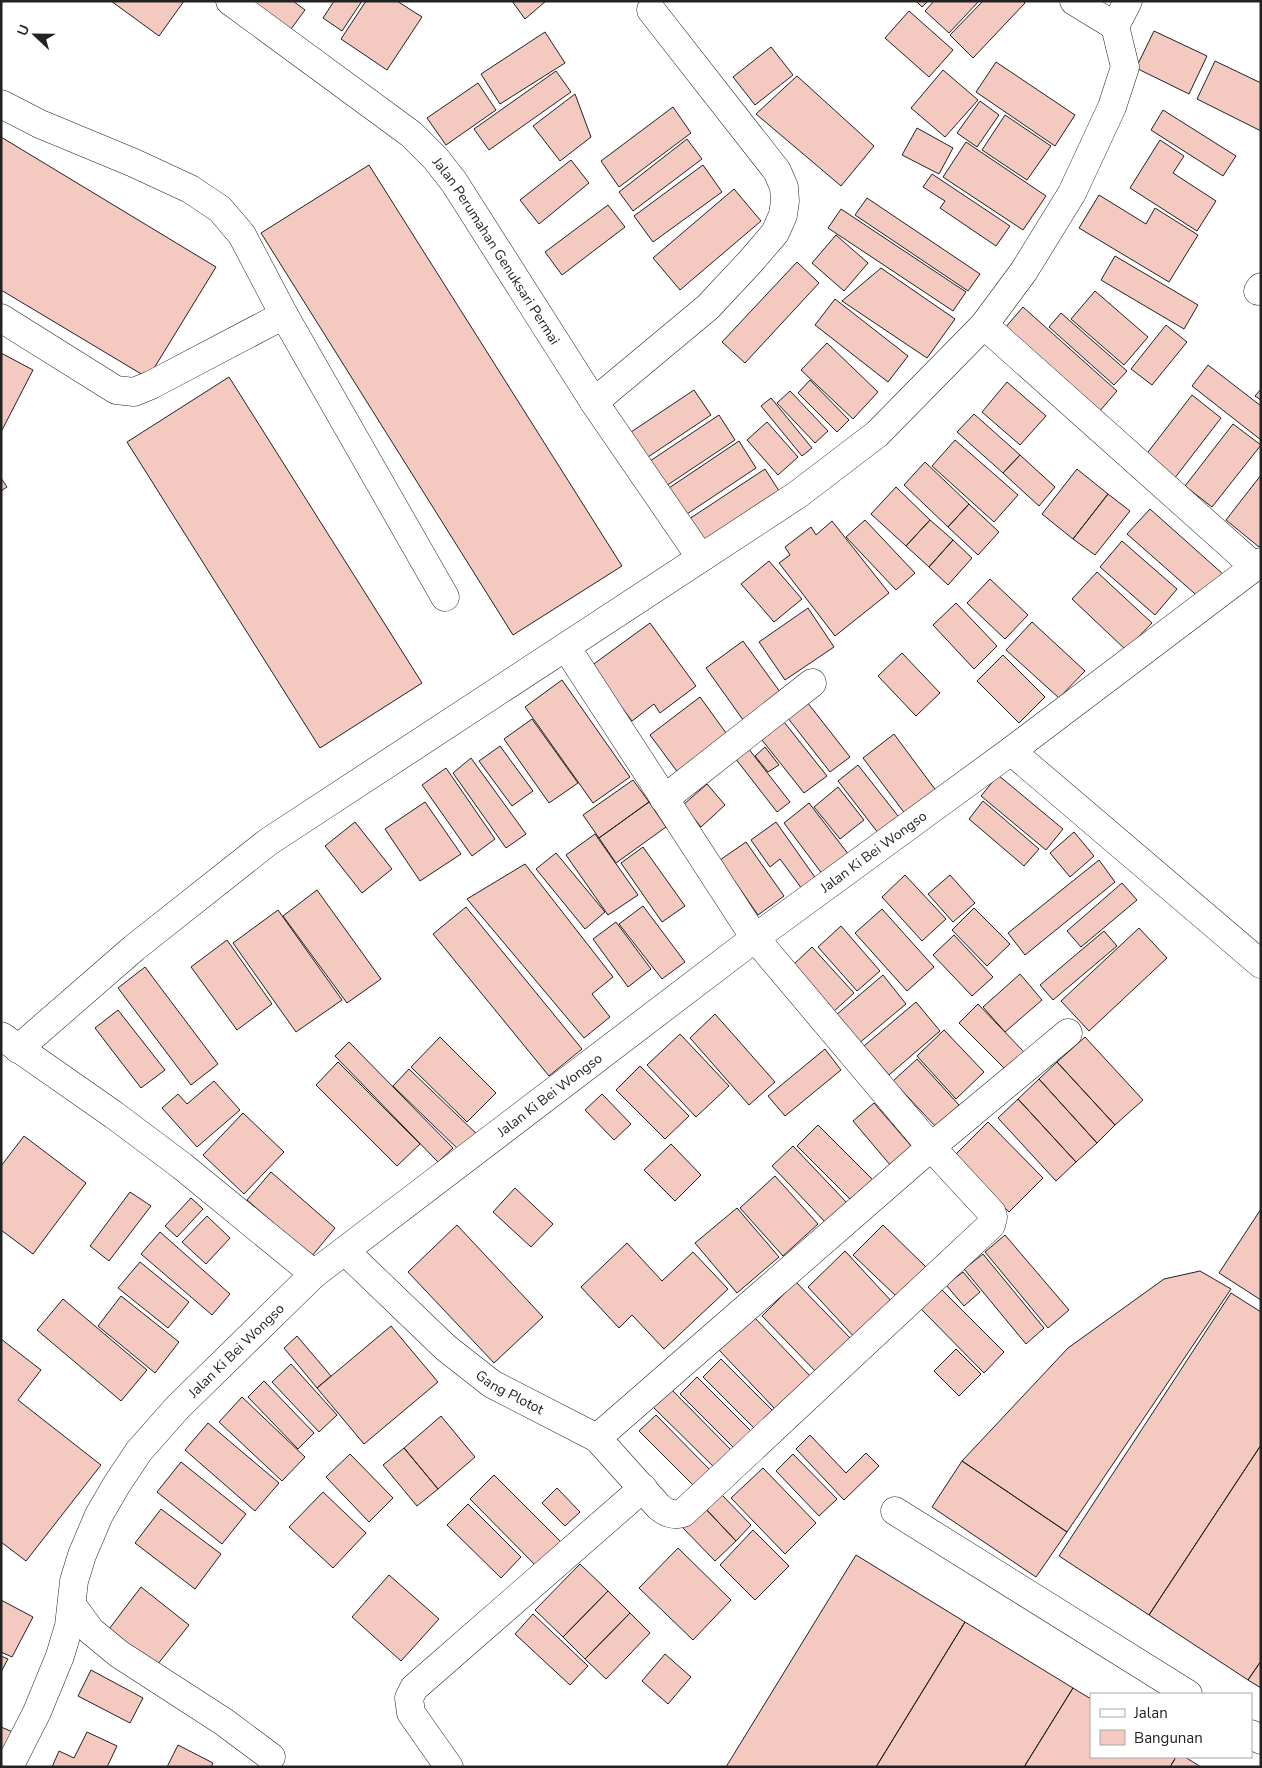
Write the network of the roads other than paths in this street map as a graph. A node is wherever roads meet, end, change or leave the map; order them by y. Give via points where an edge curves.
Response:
1 (230, 1) edge
2 (1074, 1) edge
3 (1128, 1) edge
4 (651, 10) dead end
5 (1115, 26) junction
6 (1, 104) edge
7 (284, 315) junction
8 (1, 318) edge
9 (984, 325) junction
10 (594, 402) junction
11 (701, 558) junction
12 (1258, 565) edge
13 (444, 597) dead end
14 (566, 647) junction
15 (812, 683) dead end
16 (1011, 751) junction
17 (664, 799) junction
18 (755, 938) junction
19 (1261, 964) edge
20 (1068, 1033) dead end
21 (9, 1042) edge
22 (931, 1147) junction
23 (345, 1251) junction
24 (314, 1274) junction
25 (598, 1438) junction
26 (643, 1488) junction
27 (895, 1511) dead end
28 (72, 1605) junction
29 (1186, 1693) edge
30 (271, 1757) dead end
31 (10, 1767) edge
32 (449, 1767) edge

1 - 10 street, Jalan Perumahan Genuksari Permai via 411,134 436,159 454,182
2 - 5 street
3 - 5 street
4 - 10 street via 777,172 784,187 783,215 775,233 708,307
5 - 9 street via 1125,66 1112,107 1072,193 1024,271
6 - 7 street via 190,189 220,209 242,235
7 - 8 street via 134,392 116,390
7 - 13 street
9 - 11 street via 877,434 797,495
9 - 12 street
10 - 11 street, Jalan Perumahan Genuksari Permai
11 - 14 street
12 - 16 street, Jalan Ki Bei Wongso
14 - 17 street
14 - 21 street via 268,842
15 - 17 street
16 - 18 street, Jalan Ki Bei Wongso
16 - 19 street
17 - 18 street
18 - 22 street
18 - 23 street, Jalan Ki Bei Wongso
20 - 22 street
21 - 24 street via 182,1166
22 - 25 street
22 - 26 street, Gang Plotot via 992,1213 991,1225 683,1513 676,1515 663,1511
23 - 24 street, Jalan Ki Bei Wongso
23 - 25 street, Gang Plotot via 446,1348 492,1384
24 - 28 street, Jalan Ki Bei Wongso via 178,1407 139,1451 99,1515 74,1581
25 - 26 street, Gang Plotot
26 - 32 street via 414,1688 409,1698 412,1713
27 - 29 street
28 - 30 street via 91,1631 119,1654 224,1722
28 - 31 street, Jalan Ki Bei Wongso via 60,1656

